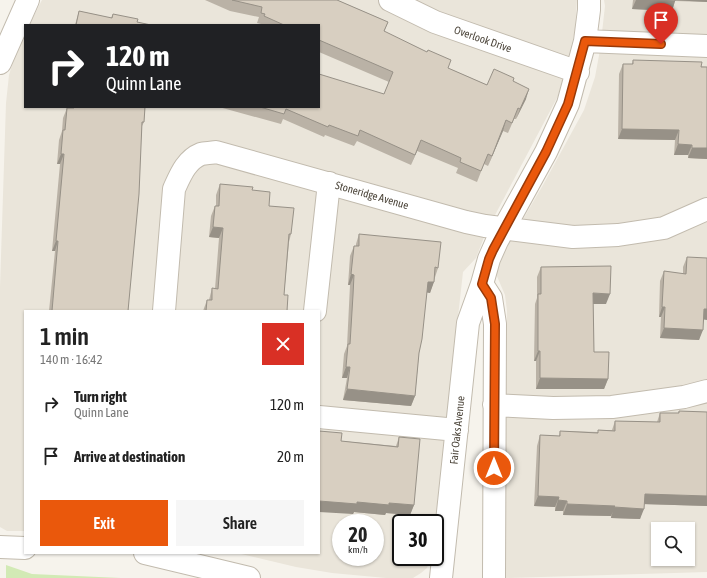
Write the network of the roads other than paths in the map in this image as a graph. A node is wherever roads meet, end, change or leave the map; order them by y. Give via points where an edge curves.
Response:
1 (28, 0) edge
2 (390, 0) edge
3 (589, 0) edge
4 (585, 41) junction
5 (707, 46) edge
6 (0, 62) edge
7 (578, 72) junction
8 (329, 183) junction
9 (707, 209) edge
10 (504, 229) junction
11 (482, 284) junction
12 (164, 310) edge
13 (315, 310) edge
14 (707, 391) edge
15 (494, 405) junction
16 (320, 417) edge
17 (457, 430) junction
18 (0, 548) edge
19 (24, 548) edge
20 (149, 554) edge
21 (249, 578) edge
22 (441, 578) edge
23 (494, 578) edge

1 - 6 street
2 - 7 street, Overlook Drive via 434,22
3 - 4 street, Fair Oaks Avenue
4 - 5 street
4 - 7 street, Fair Oaks Avenue
7 - 10 street, Fair Oaks Avenue via 568,104 546,152
8 - 10 street, Stoneridge Avenue via 466,222
8 - 12 street, Stoneridge Avenue via 216,152 201,154 188,162 174,189
8 - 13 street
9 - 10 street, Stoneridge Avenue via 664,228 618,235 574,237
10 - 11 street, Fair Oaks Avenue via 489,259
11 - 15 street via 491,298 495,324
11 - 17 street, Fair Oaks Avenue via 468,323
14 - 15 street via 684,397 612,407
15 - 23 street
16 - 17 street
17 - 22 street, Fair Oaks Avenue
18 - 19 street
20 - 21 street

